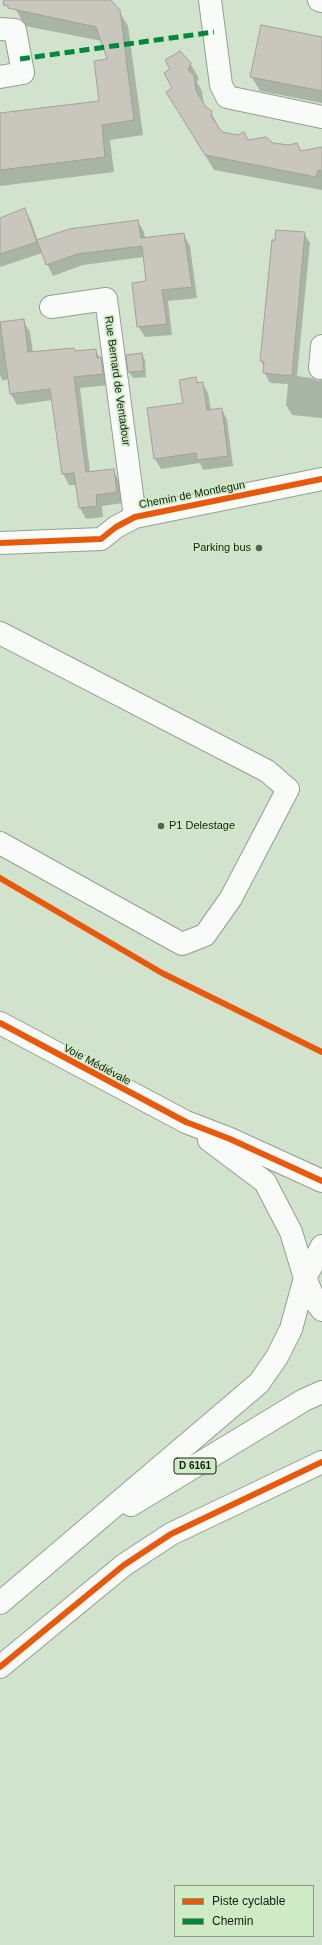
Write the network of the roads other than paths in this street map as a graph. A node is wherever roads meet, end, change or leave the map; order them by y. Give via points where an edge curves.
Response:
1 (210, 0) edge
2 (0, 29) edge
3 (0, 77) edge
4 (322, 117) edge
5 (51, 307) dead end
6 (322, 346) edge
7 (320, 368) dead end
8 (322, 479) edge
9 (135, 517) junction
10 (0, 543) edge
11 (0, 633) edge
12 (0, 843) edge
13 (0, 1023) edge
14 (186, 1122) junction
15 (322, 1181) edge
16 (322, 1246) edge
17 (305, 1278) junction
18 (322, 1310) edge
19 (322, 1392) edge
20 (322, 1462) edge
21 (68, 1544) junction
22 (0, 1603) edge
23 (0, 1667) edge

1 - 4 street via 220,85 227,97
2 - 3 street via 15,30 23,73
5 - 9 street, Rue Bernard de Ventadour via 106,299
6 - 7 street
8 - 9 street, Chemin de Montlegun
9 - 10 street, Chemin de Montlegun via 101,539
11 - 12 street via 267,771 288,789 226,904 205,935 182,944
13 - 14 street, Voie Médiévale
14 - 15 street
14 - 17 street via 265,1182 291,1232
16 - 17 street
17 - 18 street via 314,1301
17 - 21 street via 291,1329 277,1357 259,1383
19 - 21 street, D 6161 via 304,1400
20 - 23 street via 171,1534 124,1565
21 - 22 street, D 6161

